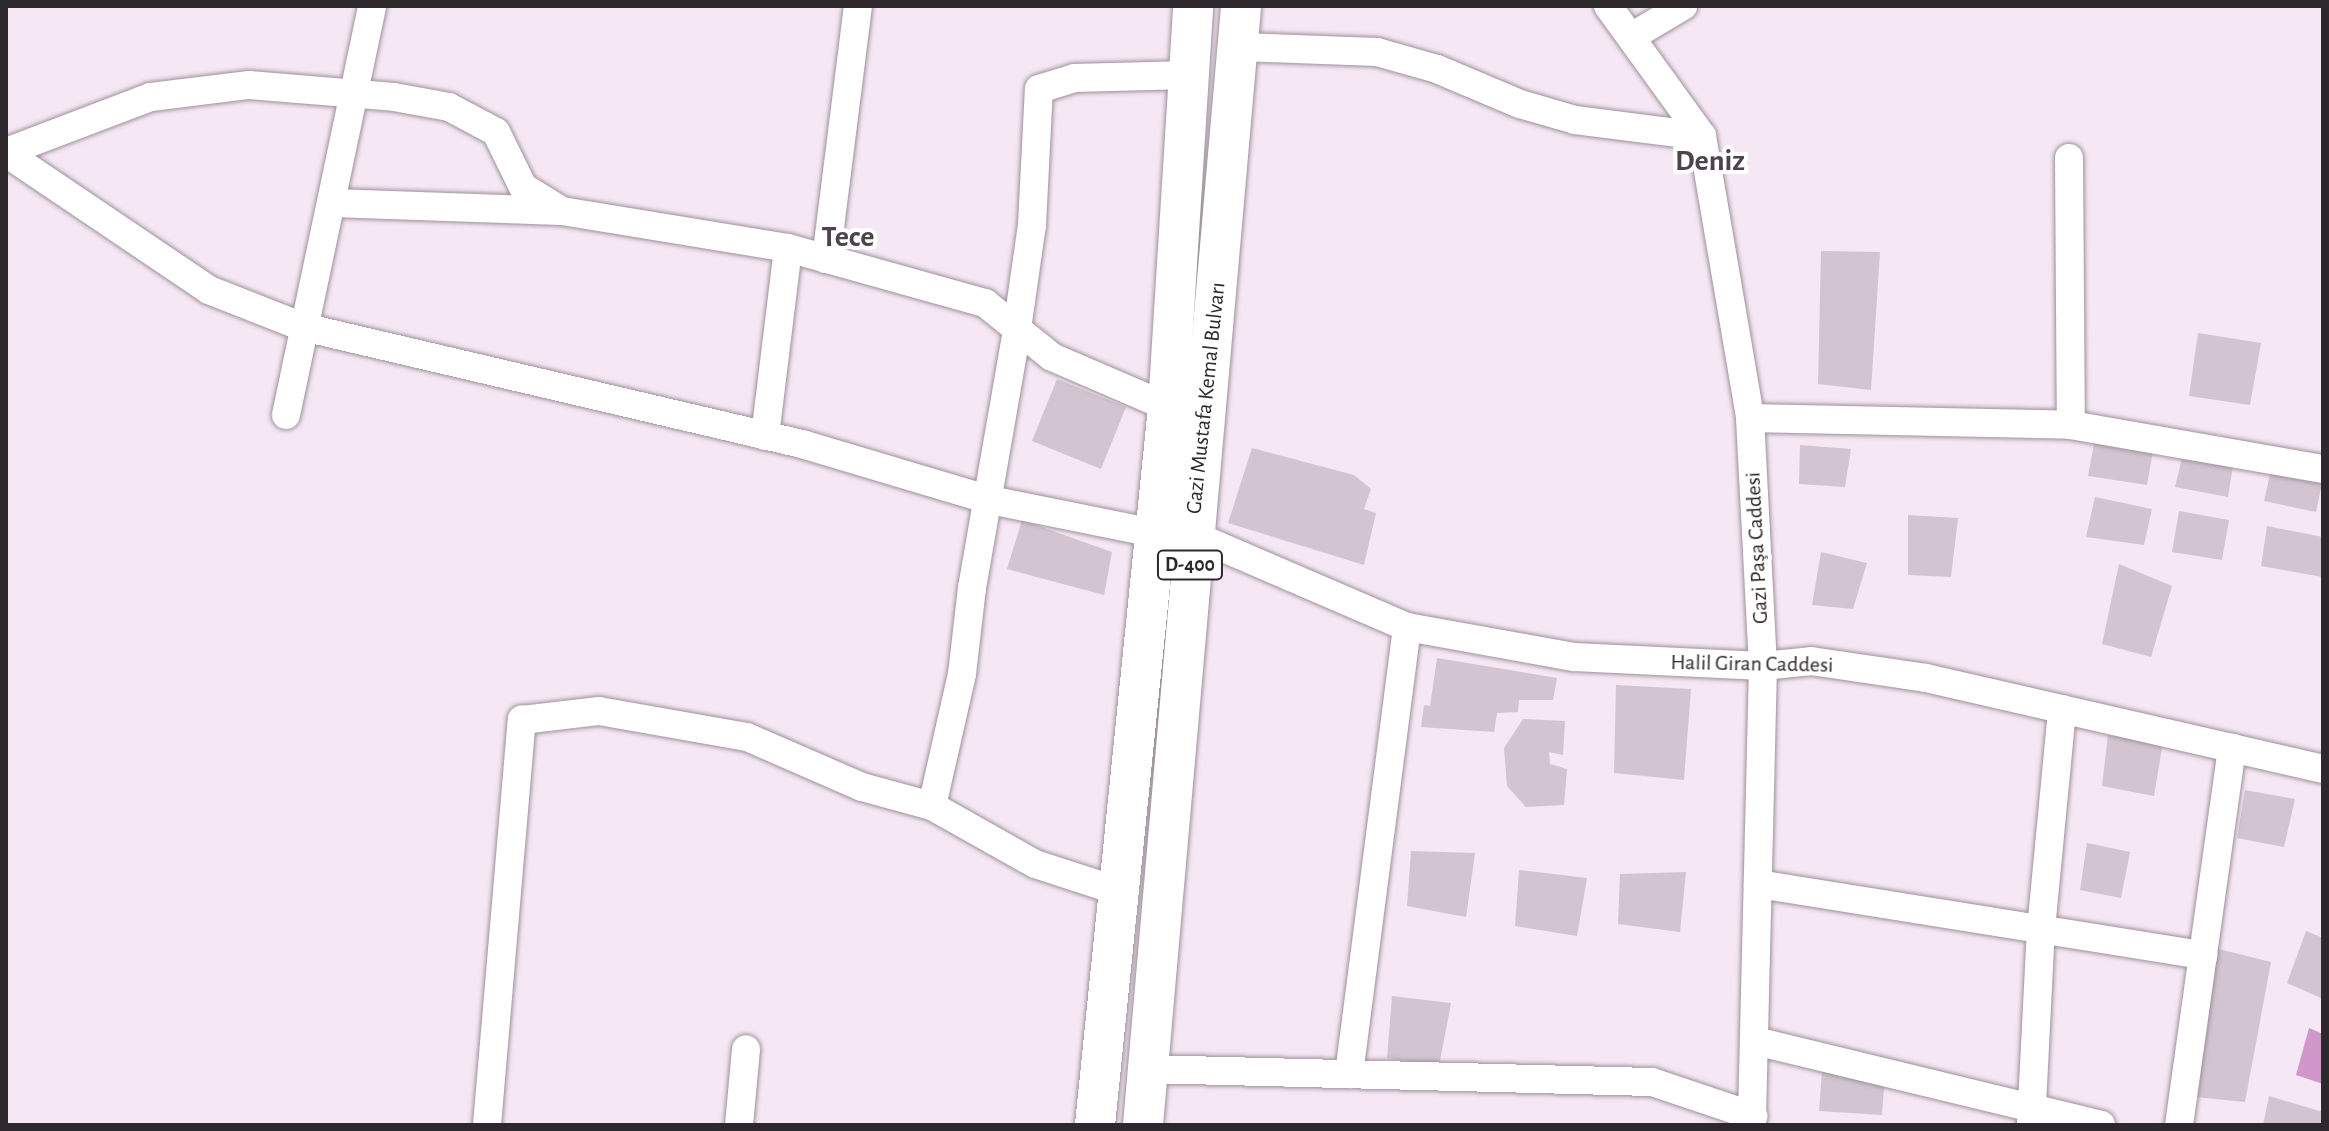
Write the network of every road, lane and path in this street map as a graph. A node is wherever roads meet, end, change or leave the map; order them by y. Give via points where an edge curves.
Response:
1 (372, 6) edge
2 (858, 6) edge
3 (1193, 6) edge
4 (1241, 6) edge
5 (1608, 6) edge
6 (1683, 6) edge
7 (1631, 37) junction
8 (1241, 47) junction
9 (1189, 75) junction
10 (350, 93) junction
11 (1702, 136) junction
12 (6, 152) edge
13 (2069, 158) dead end
14 (333, 203) junction
15 (562, 211) junction
16 (788, 248) junction
17 (826, 259) junction
18 (303, 327) junction
19 (1017, 329) junction
20 (1168, 407) junction
21 (286, 415) dead end
22 (1750, 418) junction
23 (2071, 425) junction
24 (765, 436) junction
25 (2323, 469) edge
26 (990, 500) junction
27 (1153, 533) junction
28 (1193, 535) junction
29 (1407, 627) junction
30 (1763, 666) junction
31 (2062, 709) junction
32 (2232, 748) junction
33 (2323, 769) edge
34 (932, 806) junction
35 (1758, 884) junction
36 (1118, 891) junction
37 (2041, 929) junction
38 (2203, 955) junction
39 (1755, 1041) junction
40 (746, 1049) dead end
41 (1148, 1069) junction
42 (1349, 1074) junction
43 (2031, 1117) edge
44 (1753, 1120) edge
45 (487, 1125) edge
46 (739, 1125) edge
47 (1095, 1125) edge
48 (1143, 1125) edge
49 (2101, 1125) edge
50 (2179, 1125) edge

1 - 10 street
2 - 17 street
3 - 9 highway, Gazi Mustafa Kemal Bulvarı / D-400
4 - 8 highway, Gazi Mustafa Kemal Bulvarı / D-400
5 - 7 street, Gazi Paşa Caddesi
6 - 7 street
7 - 11 street, Gazi Paşa Caddesi
8 - 11 street via 1377,52 1575,120
8 - 28 highway, Gazi Mustafa Kemal Bulvarı / D-400
9 - 19 street via 1074,78 1039,89 1032,225
9 - 20 highway, Gazi Mustafa Kemal Bulvarı / D-400
10 - 12 street via 249,85 151,97
10 - 14 street
10 - 15 street via 449,107 496,132 523,187
11 - 22 street, Gazi Paşa Caddesi
12 - 18 street via 209,290
13 - 23 street via 2075,318
14 - 15 street
14 - 18 street
15 - 16 street
16 - 17 street
16 - 24 street
17 - 19 street via 985,303
18 - 21 street
18 - 24 street
19 - 20 street via 1052,357
19 - 26 street
20 - 27 highway, Gazi Mustafa Kemal Bulvarı / D-400
22 - 23 street
22 - 30 street, Gazi Paşa Caddesi
23 - 25 street
24 - 26 street
26 - 27 street
26 - 34 street via 962,674
27 - 28 street
27 - 36 highway, Gazi Mustafa Kemal Bulvarı / D-400
28 - 29 street, Halil Giran Caddesi
28 - 41 highway, Gazi Mustafa Kemal Bulvarı / D-400
29 - 30 street, Halil Giran Caddesi via 1574,657
29 - 42 street
30 - 31 street, Halil Giran Caddesi via 1811,661 1926,678
30 - 35 street, Gazi Paşa Caddesi
31 - 32 street, Halil Giran Caddesi
31 - 37 street
32 - 33 street, Halil Giran Caddesi
32 - 38 street
34 - 36 street via 1035,864
34 - 45 street via 862,787 747,737 599,711 522,720
35 - 37 street
35 - 39 street, Gazi Paşa Caddesi
36 - 47 highway, Gazi Mustafa Kemal Bulvarı / D-400
37 - 38 street
37 - 43 street
38 - 50 street
39 - 43 street
39 - 44 street, Gazi Paşa Caddesi
40 - 46 street
41 - 42 street
41 - 48 highway, Gazi Mustafa Kemal Bulvarı / D-400
42 - 44 street via 1652,1082
43 - 49 street

